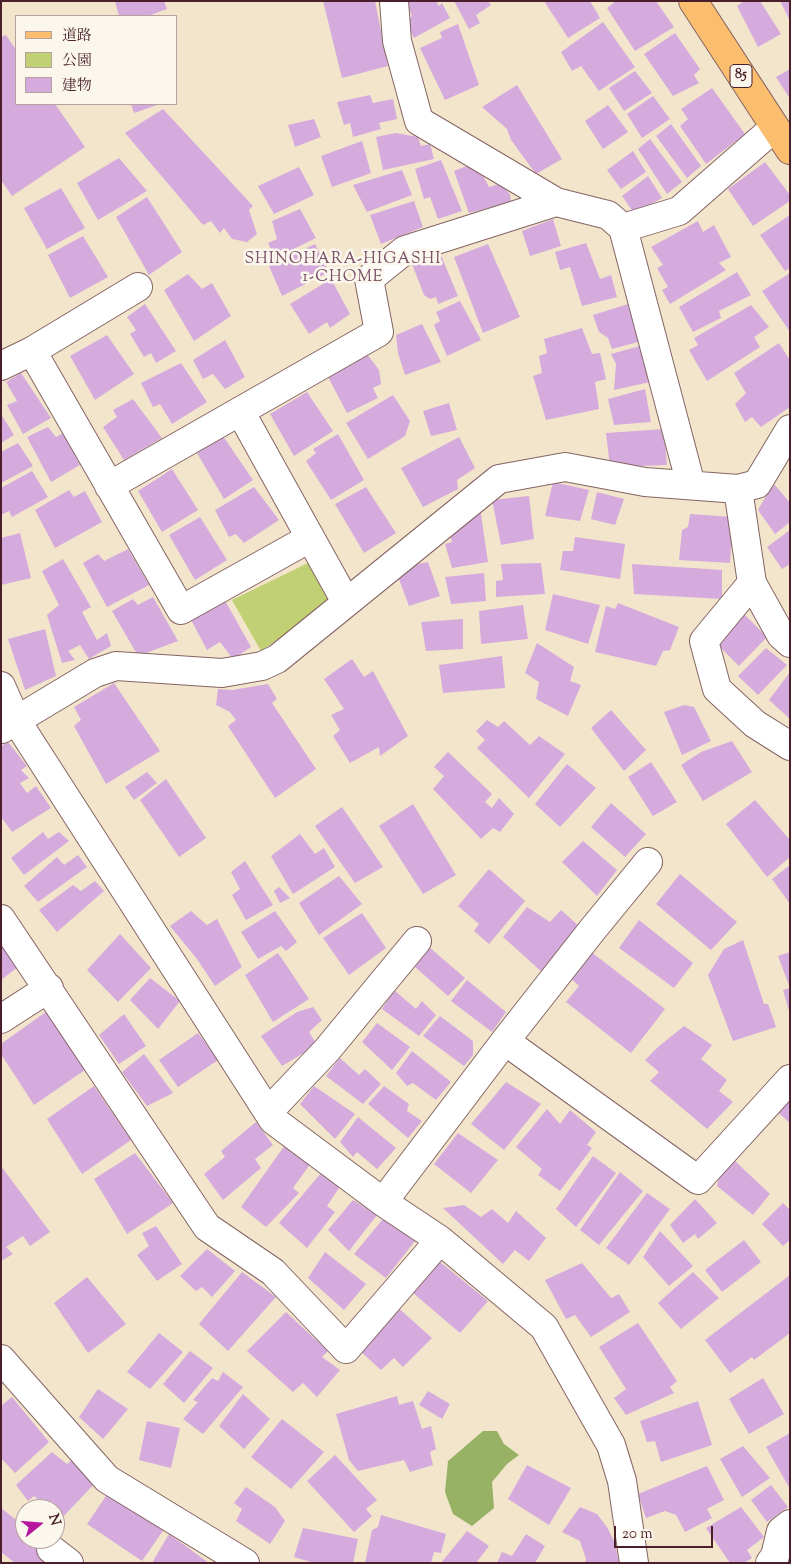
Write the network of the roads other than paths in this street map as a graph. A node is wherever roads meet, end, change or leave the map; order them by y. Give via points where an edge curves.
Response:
1 (394, 1) edge
2 (693, 1) edge
3 (774, 128) junction
4 (790, 150) edge
5 (556, 202) junction
6 (624, 228) junction
7 (138, 287) dead end
8 (32, 351) junction
9 (1, 366) edge
10 (240, 411) junction
11 (790, 429) edge
12 (691, 485) junction
13 (109, 486) junction
14 (738, 489) junction
15 (310, 538) junction
16 (752, 583) junction
17 (346, 602) junction
18 (790, 643) edge
19 (1, 686) edge
20 (9, 725) edge
21 (790, 746) edge
22 (648, 862) dead end
23 (1, 919) edge
24 (417, 941) dead end
25 (49, 988) junction
26 (1, 1019) edge
27 (505, 1041) junction
28 (790, 1079) edge
29 (268, 1112) junction
30 (382, 1202) junction
31 (440, 1240) junction
32 (6, 1374) edge
33 (790, 1524) edge
34 (774, 1561) edge
35 (245, 1563) edge
36 (634, 1563) edge

1 - 5 street via 397,41 419,121
2 - 3 main road, 85
3 - 4 main road, 85
3 - 6 street via 680,211
5 - 6 street via 608,215
5 - 10 street via 405,250 369,279 379,332
6 - 12 street
7 - 8 street
8 - 9 street
8 - 13 street
10 - 13 street
10 - 15 street
11 - 14 street via 756,484
12 - 14 street
12 - 17 street via 645,482 564,467 499,479
13 - 15 street via 181,610
14 - 16 street
15 - 17 street
16 - 18 street via 781,635
16 - 21 street via 704,640 717,689 755,724
17 - 20 street via 277,659 262,666 222,673 116,666 95,673
19 - 20 street
20 - 29 street
22 - 27 street
23 - 25 street
24 - 29 street via 327,1050
25 - 26 street
25 - 31 street via 207,1227 273,1272 346,1349
27 - 28 street via 698,1180
27 - 30 street
29 - 30 street via 273,1120
30 - 31 street
31 - 36 street via 544,1327 610,1445 622,1481
32 - 35 street via 107,1479
33 - 34 street via 781,1531

